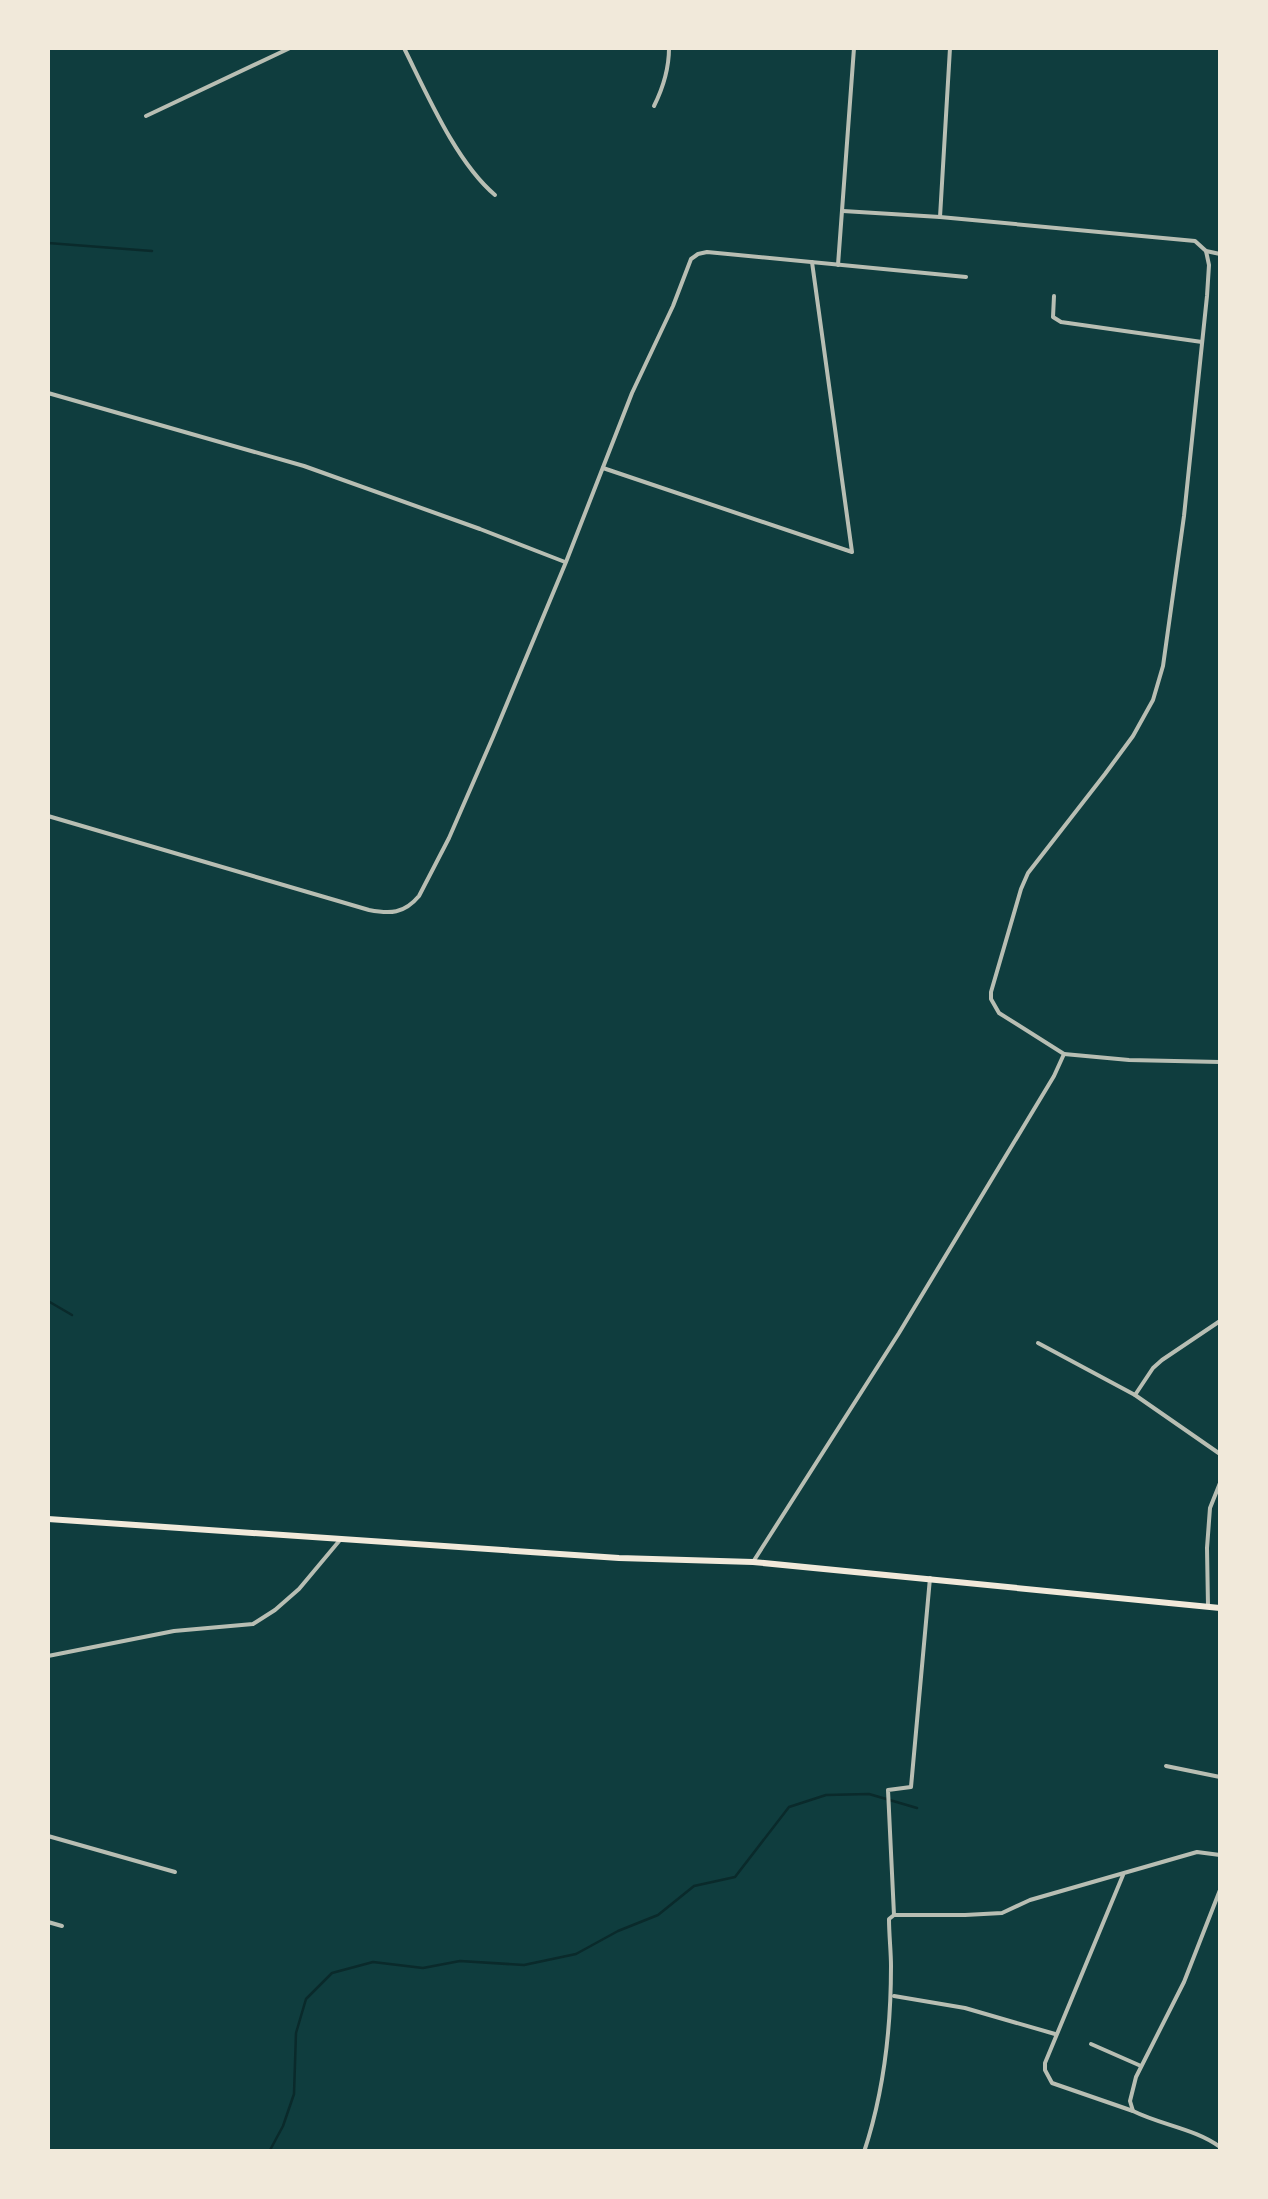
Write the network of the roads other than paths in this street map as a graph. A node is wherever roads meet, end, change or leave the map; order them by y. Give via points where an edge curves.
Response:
1 (290, 48) edge
2 (404, 48) edge
3 (670, 48) edge
4 (854, 48) edge
5 (950, 48) edge
6 (654, 106) dead end
7 (146, 116) dead end
8 (495, 195) dead end
9 (843, 211) junction
10 (940, 218) junction
11 (1206, 250) junction
12 (1220, 254) edge
13 (812, 262) junction
14 (838, 265) junction
15 (966, 277) dead end
16 (1054, 296) dead end
17 (1202, 342) junction
18 (48, 393) edge
19 (603, 468) junction
20 (566, 562) junction
21 (48, 816) edge
22 (1064, 1054) junction
23 (1220, 1062) edge
24 (1220, 1320) edge
25 (1038, 1343) dead end
26 (1135, 1395) junction
27 (1219, 1454) edge
28 (1220, 1483) edge
29 (48, 1519) edge
30 (341, 1539) junction
31 (753, 1562) junction
32 (930, 1578) junction
33 (1208, 1606) junction
34 (1220, 1608) edge
35 (48, 1656) edge
36 (1166, 1766) dead end
37 (1220, 1777) edge
38 (48, 1836) edge
39 (1220, 1855) edge
40 (175, 1872) dead end
41 (1123, 1875) junction
42 (1220, 1890) edge
43 (894, 1915) junction
44 (48, 1922) edge
45 (62, 1926) dead end
46 (894, 1996) dead end
47 (1056, 2035) junction
48 (1091, 2044) dead end
49 (1141, 2066) junction
50 (1133, 2111) junction
51 (1220, 2147) edge
52 (864, 2152) edge

1 - 7 street
2 - 8 street via 474,176
3 - 6 street
4 - 9 street
5 - 10 street
9 - 10 street
9 - 14 street
10 - 11 street via 1195,241
11 - 12 street
11 - 17 street
13 - 14 street
13 - 19 street via 706,252 691,259
13 - 19 street via 852,552
14 - 15 street
16 - 17 street via 1053,316 1062,322
17 - 22 street via 1182,534 1153,700 1028,873 991,992 1000,1013
18 - 20 street via 304,466
19 - 20 street
20 - 21 street via 449,838 419,896 402,910 369,910
22 - 23 street
22 - 31 street
24 - 26 street via 1162,1360
25 - 26 street
26 - 27 street
28 - 33 street via 1210,1508
29 - 30 main road
30 - 31 main road
30 - 35 street via 299,1589 253,1624 174,1630
31 - 32 main road
32 - 33 main road
32 - 43 street via 911,1787 888,1790
33 - 34 main road
36 - 37 street
38 - 40 street
39 - 41 street via 1197,1852
41 - 43 street via 1002,1912
41 - 47 street
42 - 49 street
43 - 52 street via 884,2066
44 - 45 street
46 - 47 street via 966,2008
47 - 50 street via 1045,2070 1052,2083
48 - 49 street
49 - 50 street
50 - 51 street

